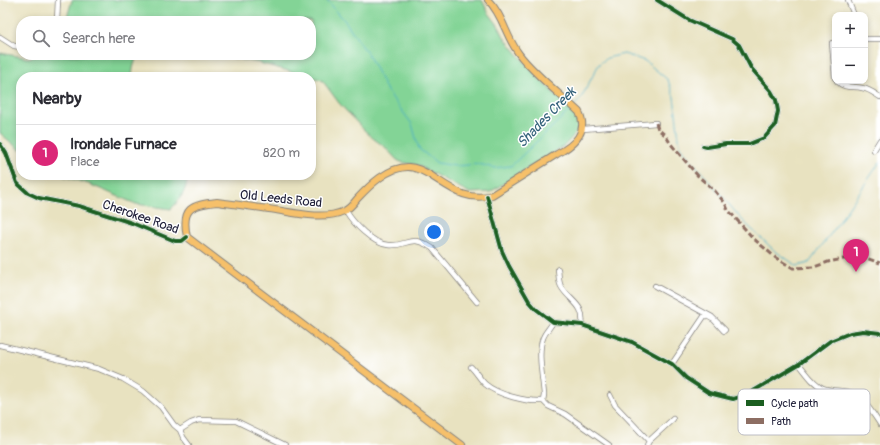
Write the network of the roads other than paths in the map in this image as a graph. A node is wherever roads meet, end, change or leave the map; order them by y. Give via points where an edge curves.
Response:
1 (58, 0) edge
2 (488, 0) edge
3 (657, 0) edge
4 (848, 0) edge
5 (853, 12) edge
6 (57, 16) edge
7 (0, 37) edge
8 (868, 39) edge
9 (880, 39) edge
10 (16, 46) edge
11 (841, 84) edge
12 (880, 97) edge
13 (656, 123) dead end
14 (583, 129) junction
15 (880, 140) edge
16 (0, 144) edge
17 (703, 146) dead end
18 (874, 150) dead end
19 (487, 196) junction
20 (346, 211) junction
21 (188, 237) junction
22 (558, 269) dead end
23 (655, 286) dead end
24 (477, 302) dead end
25 (553, 322) junction
26 (582, 325) junction
27 (880, 333) edge
28 (0, 345) edge
29 (672, 364) junction
30 (799, 364) junction
31 (471, 366) dead end
32 (757, 389) edge
33 (829, 389) edge
34 (610, 395) dead end
35 (738, 397) edge
36 (543, 401) junction
37 (870, 410) edge
38 (673, 419) dead end
39 (880, 424) edge
40 (180, 430) junction
41 (648, 443) edge
42 (189, 445) edge
43 (285, 445) edge
44 (462, 445) edge
45 (609, 445) edge

1 - 6 street
2 - 14 main road via 500,17 518,54 579,112
3 - 17 street via 689,20 732,39 741,46 751,68 776,100 778,111 775,126 764,138 749,144
4 - 5 street
7 - 10 street
8 - 9 street
11 - 12 street via 871,91
13 - 14 street
14 - 19 main road via 567,149
15 - 18 street
16 - 21 street, Cherokee Road via 17,183 28,193 132,223 175,241 182,241
19 - 20 main road via 463,195 422,170 408,167 390,171 380,178
19 - 25 street via 502,251 509,266 528,301
20 - 21 main road, Old Leeds Road via 330,215 311,215 217,202 202,204 188,210 184,223
20 - 24 street via 372,239 380,243 395,245 411,240 423,242 432,248
21 - 44 main road
22 - 26 street via 561,287 581,310
23 - 29 street via 712,317 725,330 705,315
25 - 26 street
25 - 36 street via 543,336 540,346
26 - 29 street via 632,342
27 - 30 street via 850,333 830,341
28 - 40 street via 99,369 123,379 143,391 161,407
29 - 35 street via 686,378 712,394 733,399
30 - 32 street
30 - 33 street via 816,383
31 - 36 street via 485,384 497,392 535,402
34 - 41 street via 615,405
36 - 45 street
37 - 39 street
38 - 41 street
40 - 42 street
40 - 43 street via 199,420 236,422

